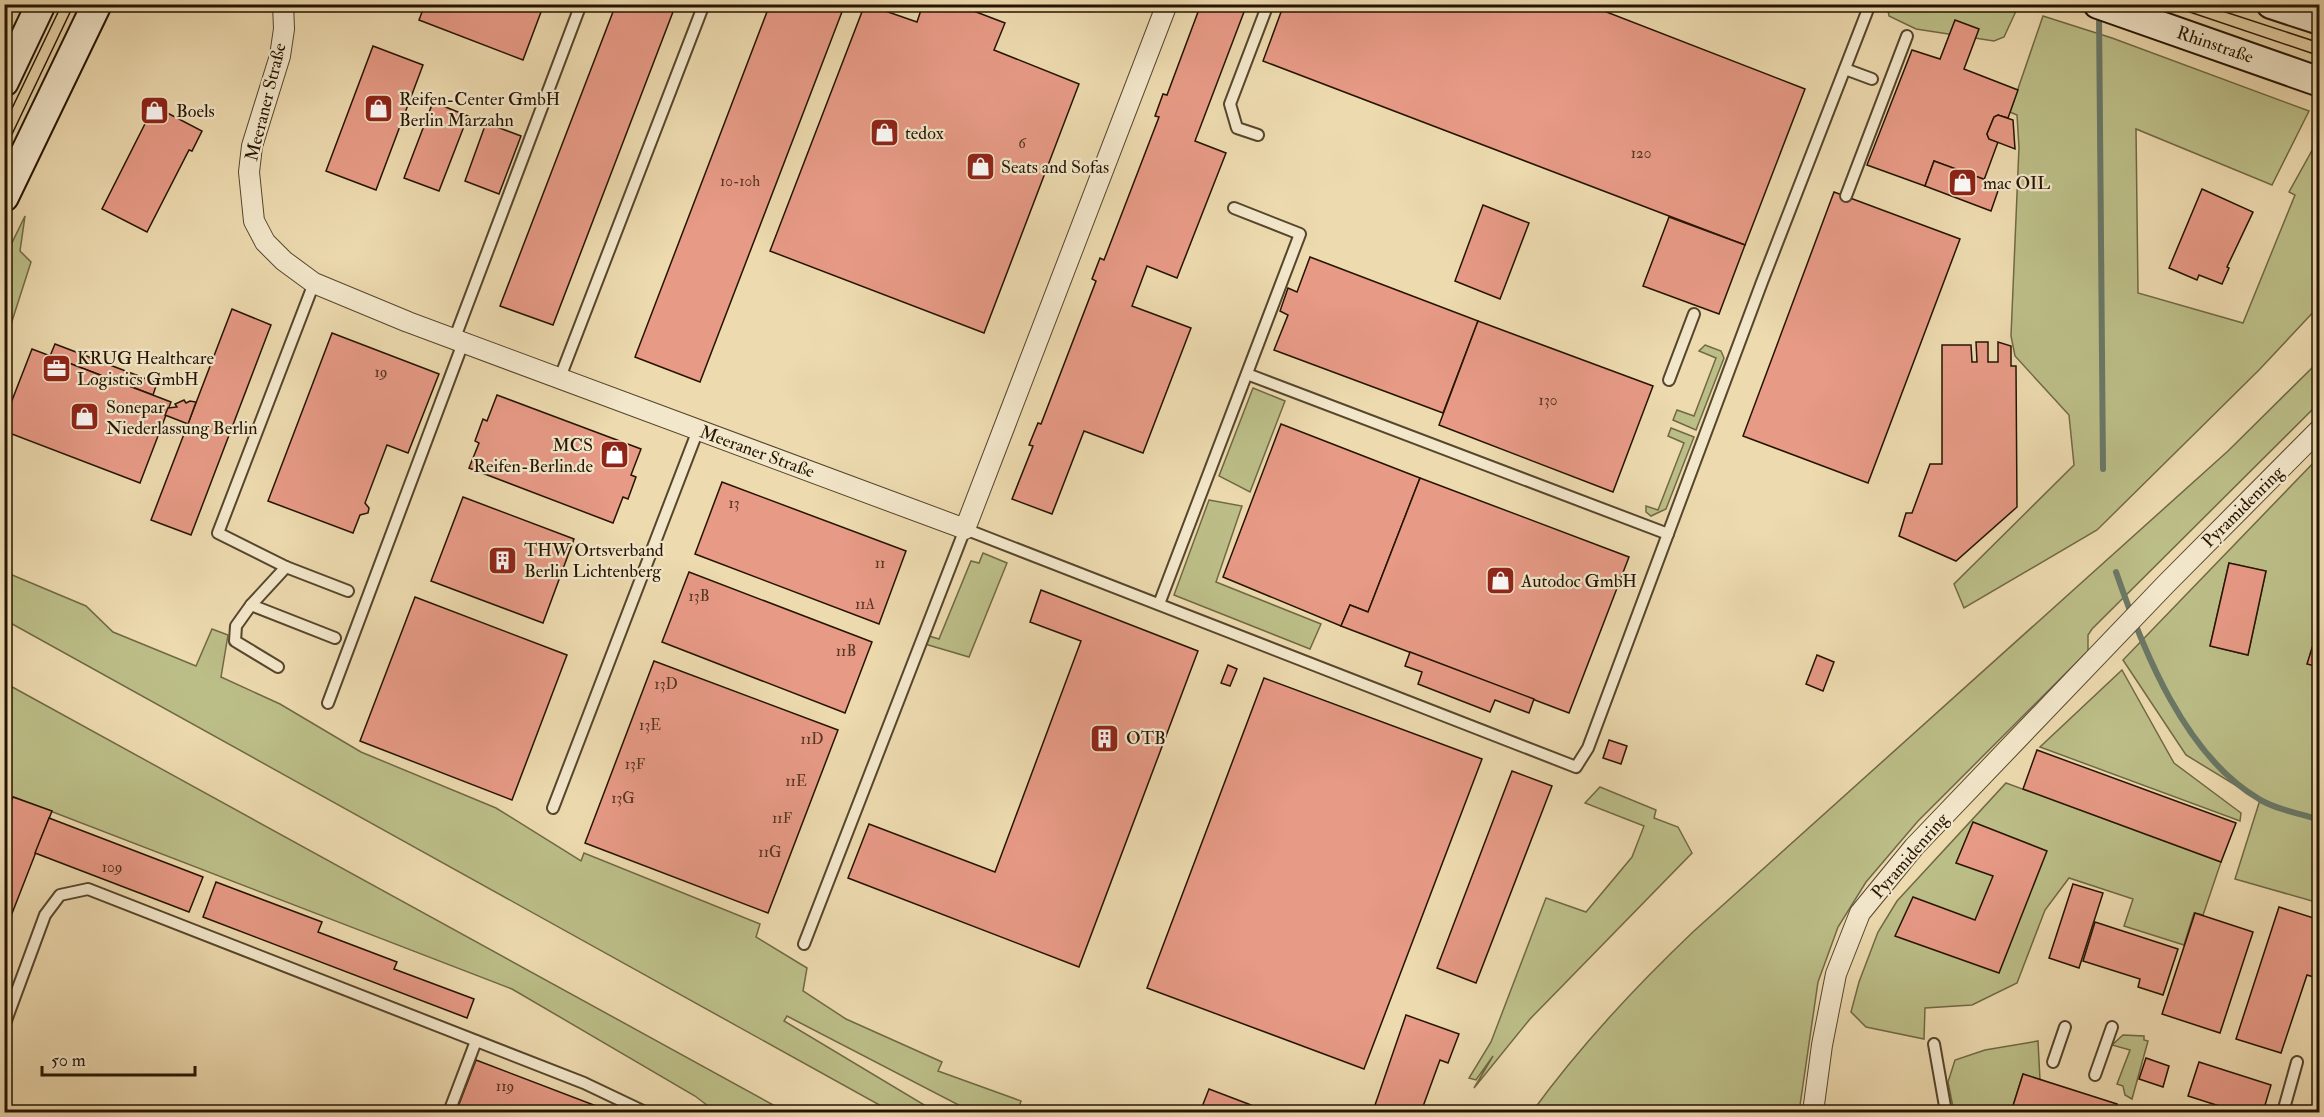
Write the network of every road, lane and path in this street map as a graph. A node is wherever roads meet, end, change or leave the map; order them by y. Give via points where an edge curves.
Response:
1 (41, 4) edge
2 (97, 4) edge
3 (283, 4) edge
4 (581, 4) edge
5 (704, 4) edge
6 (1167, 4) edge
7 (1268, 4) edge
8 (1870, 4) edge
9 (2271, 4) edge
10 (2118, 8) edge
11 (2319, 20) edge
12 (1907, 36) dead end
13 (1845, 69) junction
14 (1872, 79) dead end
15 (4, 82) edge
16 (2319, 82) edge
17 (1258, 135) dead end
18 (1846, 196) dead end
19 (4, 197) edge
20 (1234, 208) dead end
21 (314, 283) junction
22 (1694, 314) dead end
23 (458, 341) junction
24 (1247, 375) junction
25 (559, 380) junction
26 (1669, 380) dead end
27 (2319, 429) edge
28 (698, 430) junction
29 (965, 528) junction
30 (1668, 534) junction
31 (286, 567) junction
32 (348, 591) dead end
33 (1159, 604) junction
34 (251, 605) junction
35 (335, 638) dead end
36 (278, 667) dead end
37 (328, 702) dead end
38 (553, 808) dead end
39 (804, 944) dead end
40 (4, 1026) edge
41 (2065, 1027) dead end
42 (2112, 1027) dead end
43 (476, 1041) junction
44 (1934, 1044) dead end
45 (2053, 1062) dead end
46 (2297, 1062) dead end
47 (2096, 1075) dead end
48 (449, 1113) edge
49 (645, 1113) edge
50 (1813, 1113) edge
51 (1947, 1113) edge
52 (2283, 1113) edge

1 - 15 main road
2 - 19 main road
3 - 21 street, Meeraner Straße via 280,56 252,146 250,200 254,221 265,242
4 - 23 lane
5 - 25 lane
6 - 29 street
7 - 17 lane via 1230,104 1237,128
8 - 13 lane
9 - 11 main road
10 - 16 main road, Rhinstraße
12 - 18 lane
13 - 14 lane
13 - 30 lane
20 - 24 lane via 1300,234
21 - 23 street, Meeraner Straße
21 - 31 lane via 218,533
22 - 26 lane
23 - 25 street, Meeraner Straße
23 - 37 lane
24 - 30 lane
24 - 33 lane
25 - 28 street, Meeraner Straße
27 - 50 street, Pyramidenring via 1914,847 1860,913 1836,974
28 - 29 street, Meeraner Straße
28 - 38 lane
29 - 33 lane
29 - 39 lane
30 - 33 lane via 1588,748 1576,766
31 - 32 lane
31 - 34 lane
34 - 35 lane
34 - 36 lane via 236,626 235,641
40 - 43 lane via 45,915 60,895 88,889
41 - 45 lane
42 - 47 lane
43 - 48 lane
43 - 49 lane via 584,1083
44 - 51 lane
46 - 52 lane

